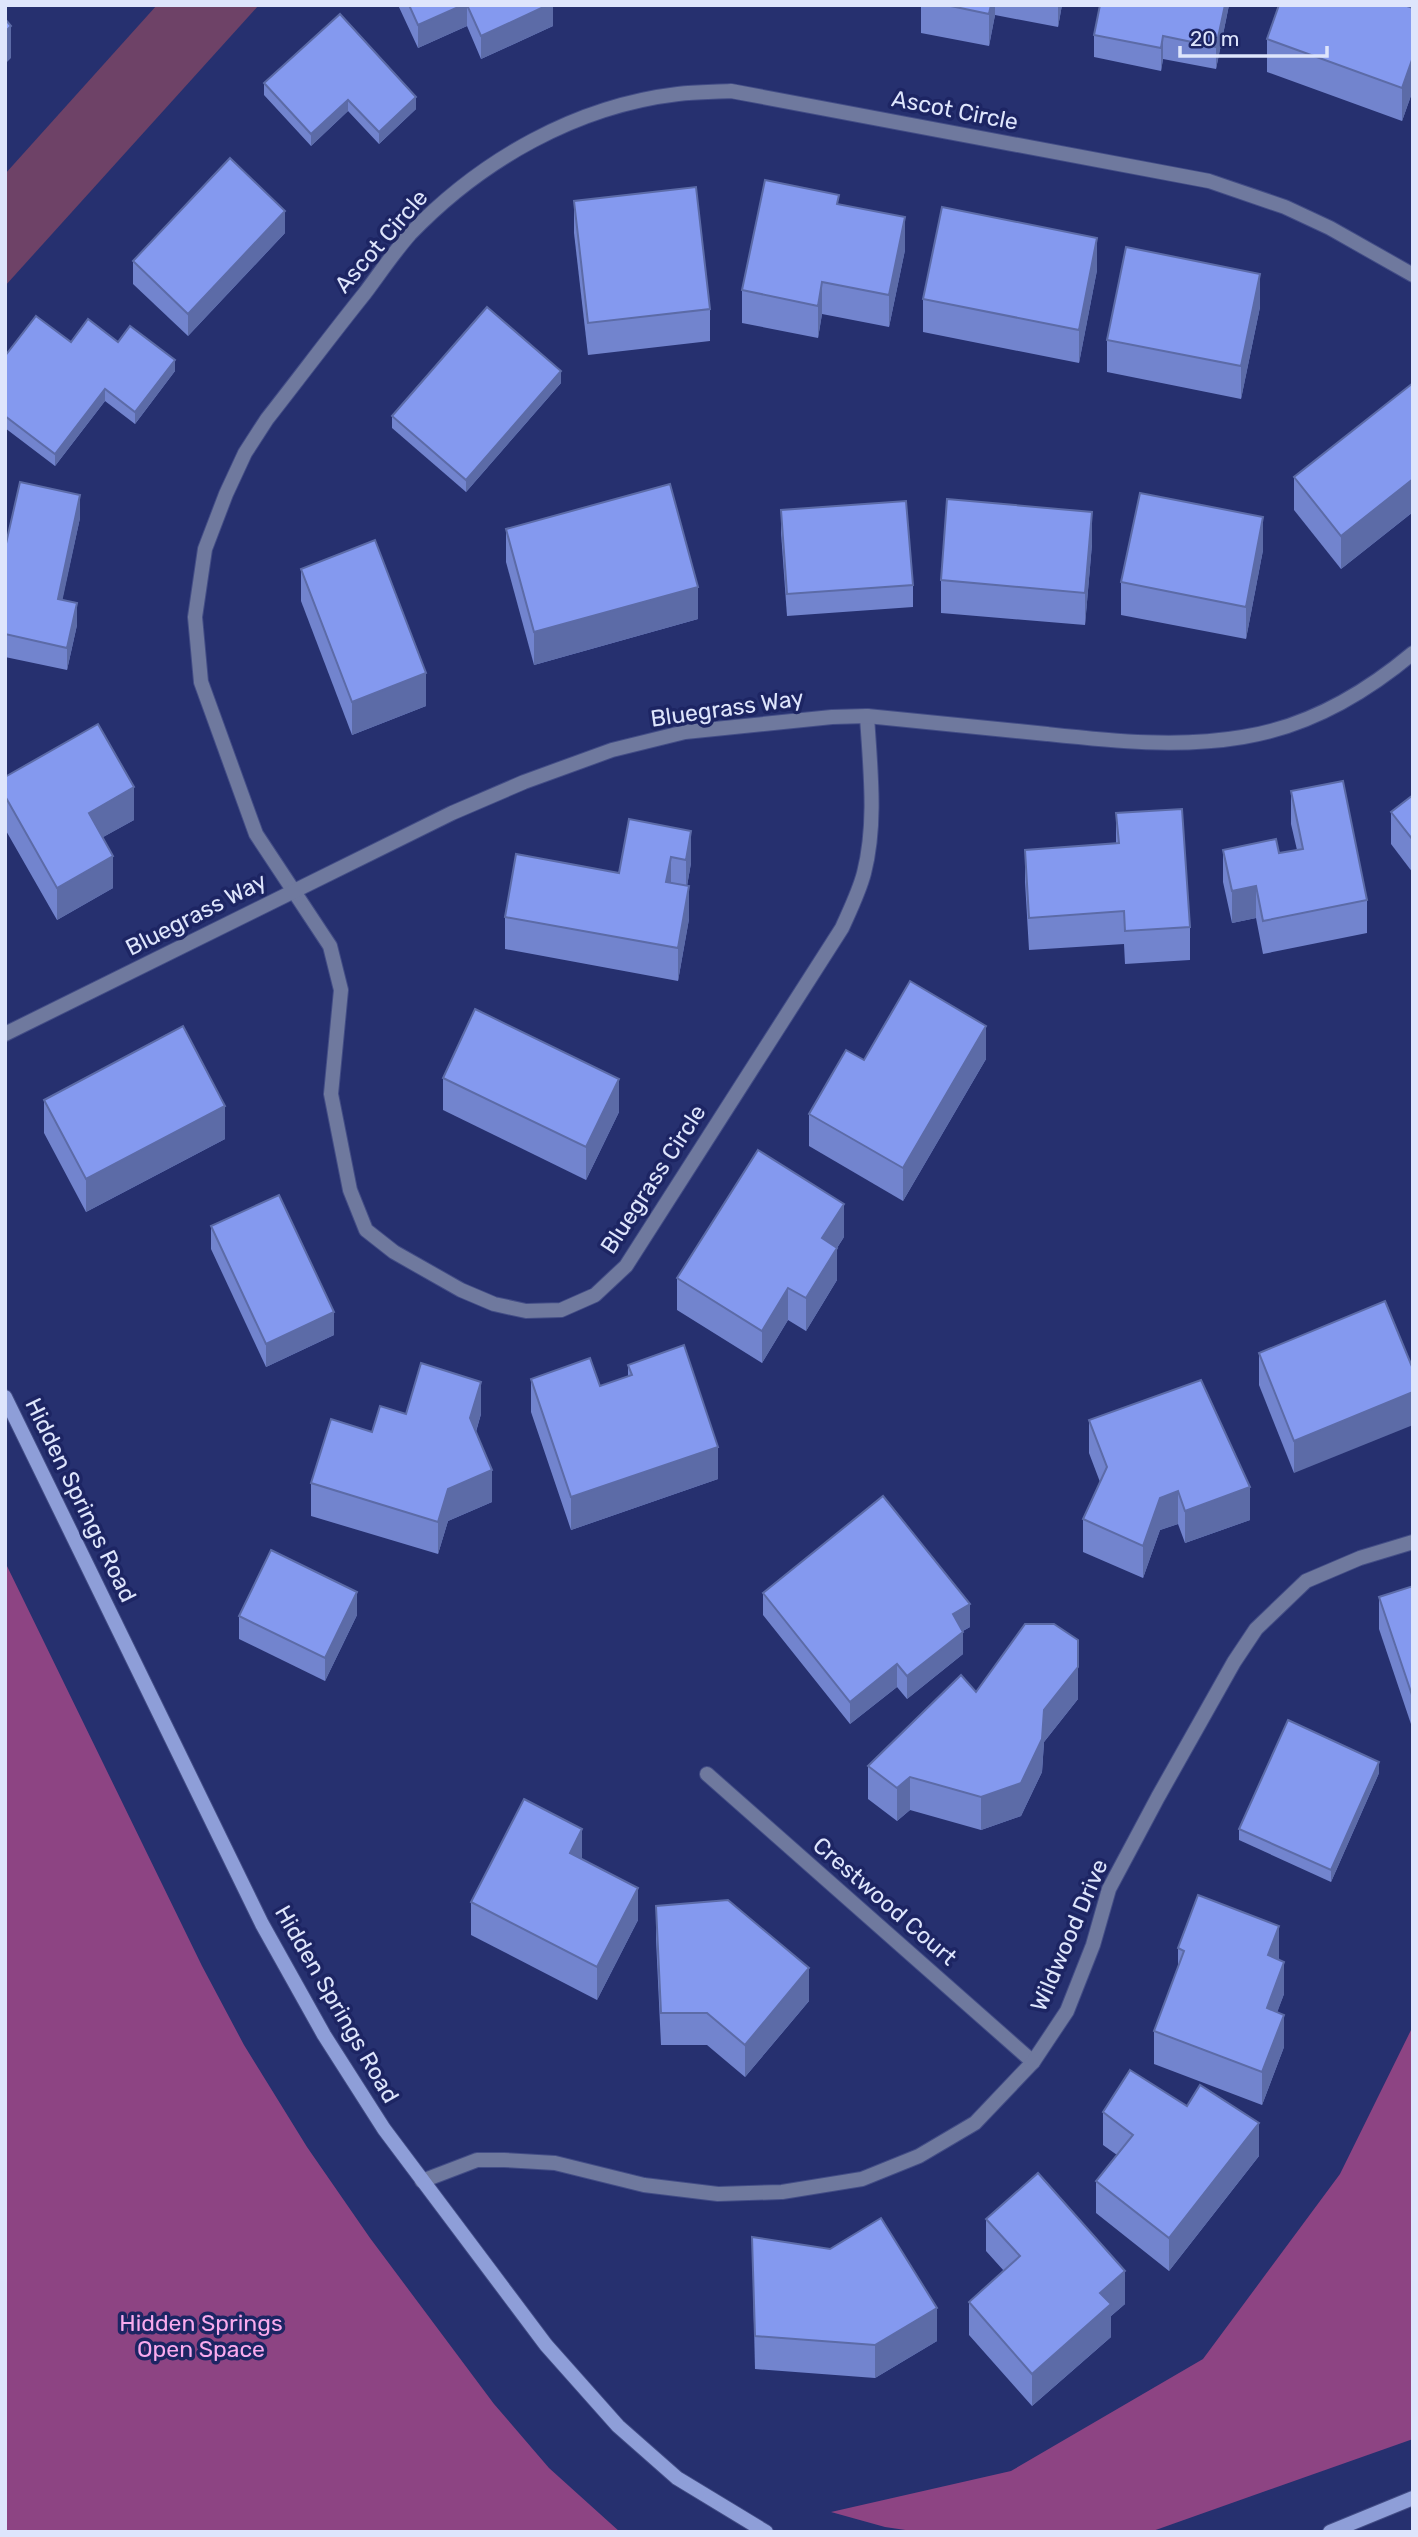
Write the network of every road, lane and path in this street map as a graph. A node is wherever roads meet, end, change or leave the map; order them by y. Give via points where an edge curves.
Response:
1 (1413, 275) edge
2 (1413, 653) edge
3 (867, 716) junction
4 (295, 891) junction
5 (5, 1034) edge
6 (5, 1397) edge
7 (1413, 1542) edge
8 (707, 1774) dead end
9 (1033, 2062) junction
10 (422, 2181) junction
11 (1413, 2498) edge
12 (765, 2532) edge
13 (1330, 2532) edge

1 - 4 street, Ascot Circle via 1285,207 1209,181 731,91 677,94 624,105 523,145 441,203 408,236 267,419 245,453 205,549 195,617 201,682 256,834
2 - 3 street, Bluegrass Way via 1351,700 1245,737 1124,742
3 - 4 street, Bluegrass Way via 685,732 612,750 452,813
3 - 4 street, Bluegrass Circle via 872,778 869,843 864,873 842,928 626,1266 595,1296 561,1310 526,1311 494,1304 394,1252 366,1230 349,1190 331,1094 341,990 330,946
4 - 5 street, Bluegrass Way
6 - 10 main road, Hidden Springs Road via 292,1980 353,2082
7 - 9 street, Wildwood Drive via 1306,1581 1256,1629 1164,1785 1110,1889 1067,2011
8 - 9 street, Crestwood Court
9 - 10 street, Wildwood Drive via 975,2123 919,2157 862,2179 782,2192 718,2194 644,2185 555,2163 477,2160
10 - 12 main road, Hidden Springs Road via 546,2345 618,2426 677,2477
11 - 13 main road

